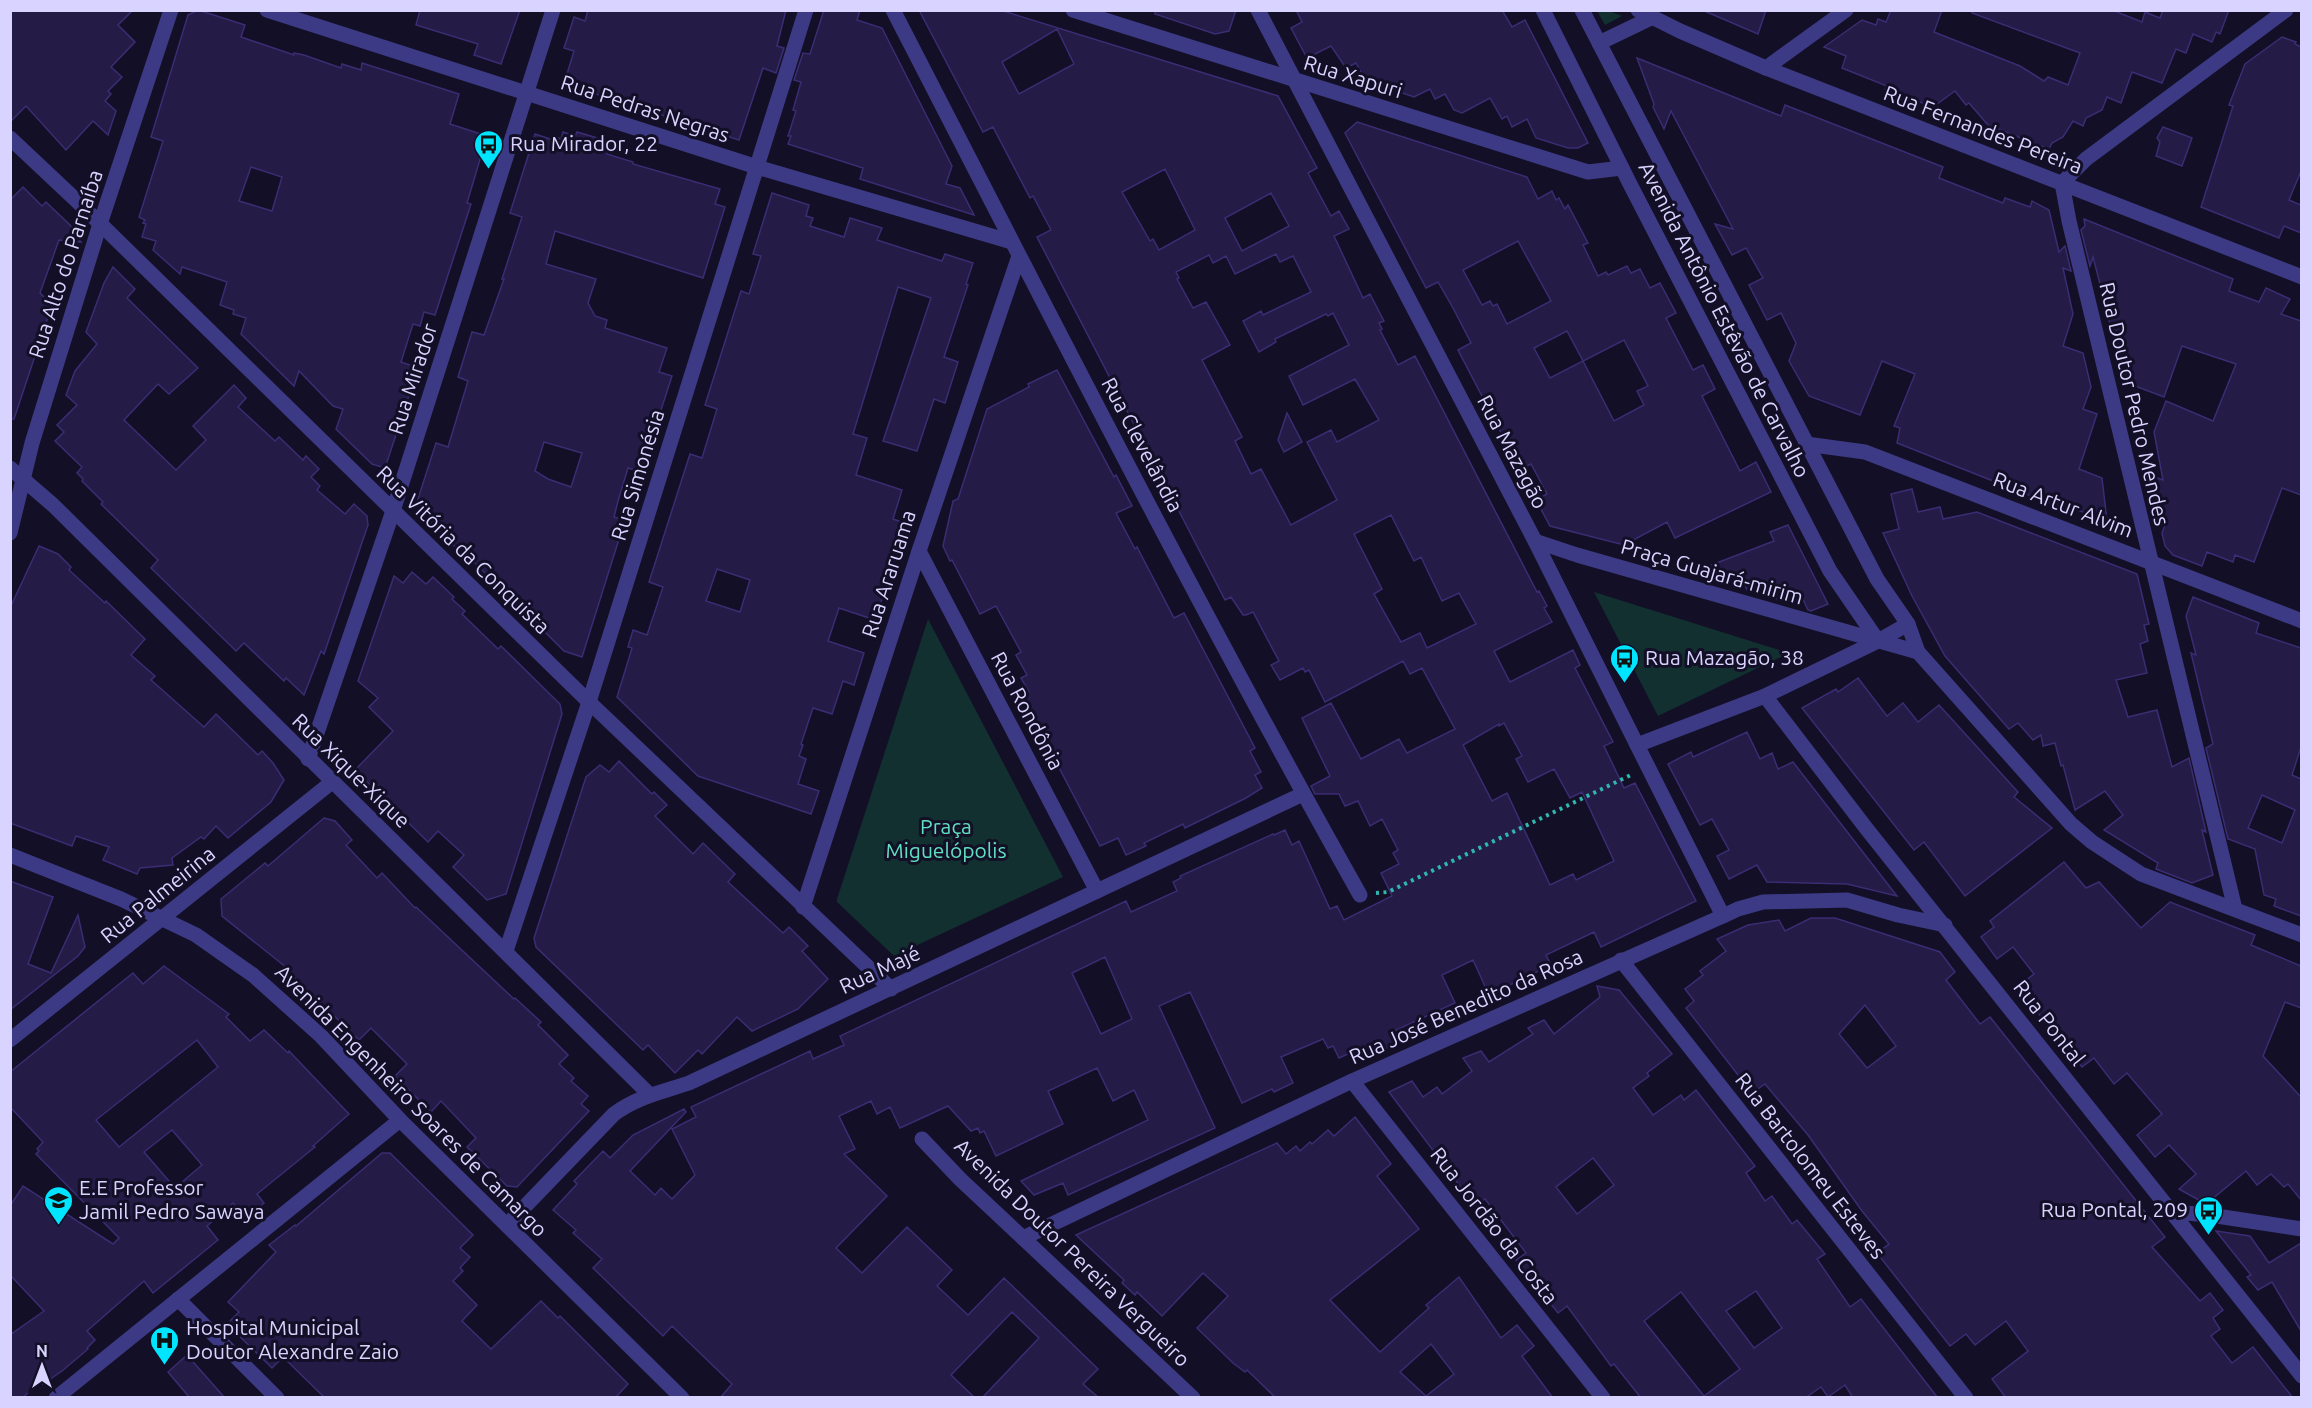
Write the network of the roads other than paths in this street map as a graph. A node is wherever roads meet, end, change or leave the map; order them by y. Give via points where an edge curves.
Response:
1 (171, 10) edge
2 (267, 10) edge
3 (553, 10) edge
4 (806, 10) edge
5 (893, 10) edge
6 (1072, 10) edge
7 (1258, 10) edge
8 (1543, 10) edge
9 (1582, 10) edge
10 (1846, 10) edge
11 (2286, 10) edge
12 (1644, 14) edge
13 (1599, 43) junction
14 (1766, 68) junction
15 (1295, 81) junction
16 (526, 93) junction
17 (10, 138) edge
18 (757, 167) junction
19 (1622, 168) junction
20 (2062, 183) junction
21 (100, 224) junction
22 (1015, 249) junction
23 (2301, 277) edge
24 (1806, 444) junction
25 (10, 468) edge
26 (22, 479) junction
27 (15, 500) edge
28 (393, 512) junction
29 (10, 533) edge
30 (1535, 541) junction
31 (919, 551) junction
32 (2150, 561) junction
33 (2301, 621) edge
34 (1908, 624) junction
35 (1878, 641) junction
36 (1918, 652) junction
37 (1765, 696) junction
38 (589, 702) junction
39 (1637, 745) junction
40 (308, 759) junction
41 (332, 782) junction
42 (1303, 794) junction
43 (10, 855) edge
44 (1097, 891) junction
45 (1360, 895) road end
46 (803, 907) junction
47 (2235, 909) junction
48 (1723, 916) junction
49 (162, 918) junction
50 (1945, 925) junction
51 (2301, 935) edge
52 (506, 951) junction
53 (1621, 960) junction
54 (891, 989) junction
55 (10, 1040) edge
56 (1352, 1081) junction
57 (649, 1094) junction
58 (400, 1120) junction
59 (922, 1139) dead end
60 (2172, 1212) junction
61 (507, 1225) junction
62 (2301, 1229) edge
63 (1023, 1238) junction
64 (178, 1299) junction
65 (2301, 1376) edge
66 (275, 1397) edge
67 (56, 1398) edge
68 (682, 1398) edge
69 (1193, 1398) edge
70 (1603, 1398) edge
71 (1966, 1398) edge

1 - 21 street, Rua Alto do Parnaíba
2 - 16 street, Rua Pedras Negras
3 - 16 street, Rua Mirador
4 - 18 street, Rua Simonésia
5 - 22 street, Rua Clevelândia
6 - 15 street, Rua Xapuri
7 - 15 street, Rua Mazagão
8 - 19 street, Avenida Antônio Estêvão de Carvalho
9 - 13 street, Avenida Antônio Estêvão de Carvalho
10 - 14 street
11 - 20 street via 2086,159
12 - 13 street, Rua Fernandes Pereira
12 - 14 street, Rua Fernandes Pereira
13 - 24 street, Avenida Antônio Estêvão de Carvalho
14 - 20 street, Rua Fernandes Pereira
15 - 19 street, Rua Xapuri via 1588,172
15 - 30 street, Rua Mazagão
16 - 18 street, Rua Pedras Negras
16 - 28 street, Rua Mirador
17 - 21 street, Rua Vitória da Conquista
18 - 22 street, Rua Pedras Negras
18 - 38 street, Rua Simonésia
19 - 35 street, Avenida Antônio Estêvão de Carvalho via 1830,571
20 - 23 street, Rua Fernandes Pereira
20 - 32 street, Rua Doutor Pedro Mendes
21 - 26 street, Rua Alto do Parnaíba
21 - 28 street, Rua Vitória da Conquista
22 - 31 street, Rua Araruama
22 - 42 street, Rua Clevelândia
24 - 32 street, Rua Artur Alvim via 1865,452
24 - 34 street, Avenida Antônio Estêvão de Carvalho via 1877,579
25 - 26 street, Rua Xique-Xique
26 - 27 street, Rua Alto do Parnaíba
26 - 40 street, Rua Xique-Xique via 53,505
27 - 29 street, Rua Alto do Parnaíba
28 - 38 street, Rua Vitória da Conquista
28 - 40 street, Rua Mirador
30 - 35 street, Praça Guajará-mirim
30 - 39 street, Rua Mazagão
31 - 44 street, Rua Rondônia
31 - 46 street, Rua Araruama
32 - 33 street, Rua Artur Alvim
32 - 47 street, Rua Doutor Pedro Mendes
34 - 35 street
34 - 36 street, Avenida Antônio Estêvão de Carvalho
35 - 36 street, Praça Guajará-mirim
35 - 37 street
36 - 47 street via 2071,824 2092,842 2140,874
37 - 39 street
37 - 50 street, Rua Pontal
38 - 46 street, Rua Vitória da Conquista
38 - 52 street, Rua Simonésia
39 - 48 street, Rua Mazagão
40 - 41 street, Rua Xique-Xique
41 - 49 street, Rua Palmeirina
41 - 52 street, Rua Xique-Xique
42 - 44 street, Rua Majé
42 - 45 street, Rua Clevelândia
43 - 49 street, Avenida Engenheiro Soares de Camargo via 64,874
44 - 54 street, Rua Majé
46 - 54 street, Rua Vitória da Conquista
47 - 51 street
48 - 50 street, Rua José Benedito da Rosa via 1763,902 1847,900
48 - 53 street, Rua José Benedito da Rosa
49 - 55 street, Rua Palmeirina
49 - 58 street, Avenida Engenheiro Soares de Camargo via 196,934 253,975 321,1036
50 - 60 street, Rua Pontal
52 - 57 street, Rua Xique-Xique
53 - 56 street, Rua José Benedito da Rosa
53 - 71 street, Rua Bartolomeu Esteves
54 - 57 street, Rua Majé via 689,1083
56 - 63 street, Rua José Benedito da Rosa
56 - 70 street, Rua Jordão da Costa
57 - 61 street, Rua Majé via 614,1114
58 - 61 street, Avenida Engenheiro Soares de Camargo
58 - 64 street
59 - 63 street, Avenida Doutor Pereira Vergueiro
60 - 62 street
60 - 65 street, Rua Pontal
61 - 68 street, Avenida Engenheiro Soares de Camargo
63 - 69 street, Avenida Doutor Pereira Vergueiro
64 - 66 street
64 - 67 street

